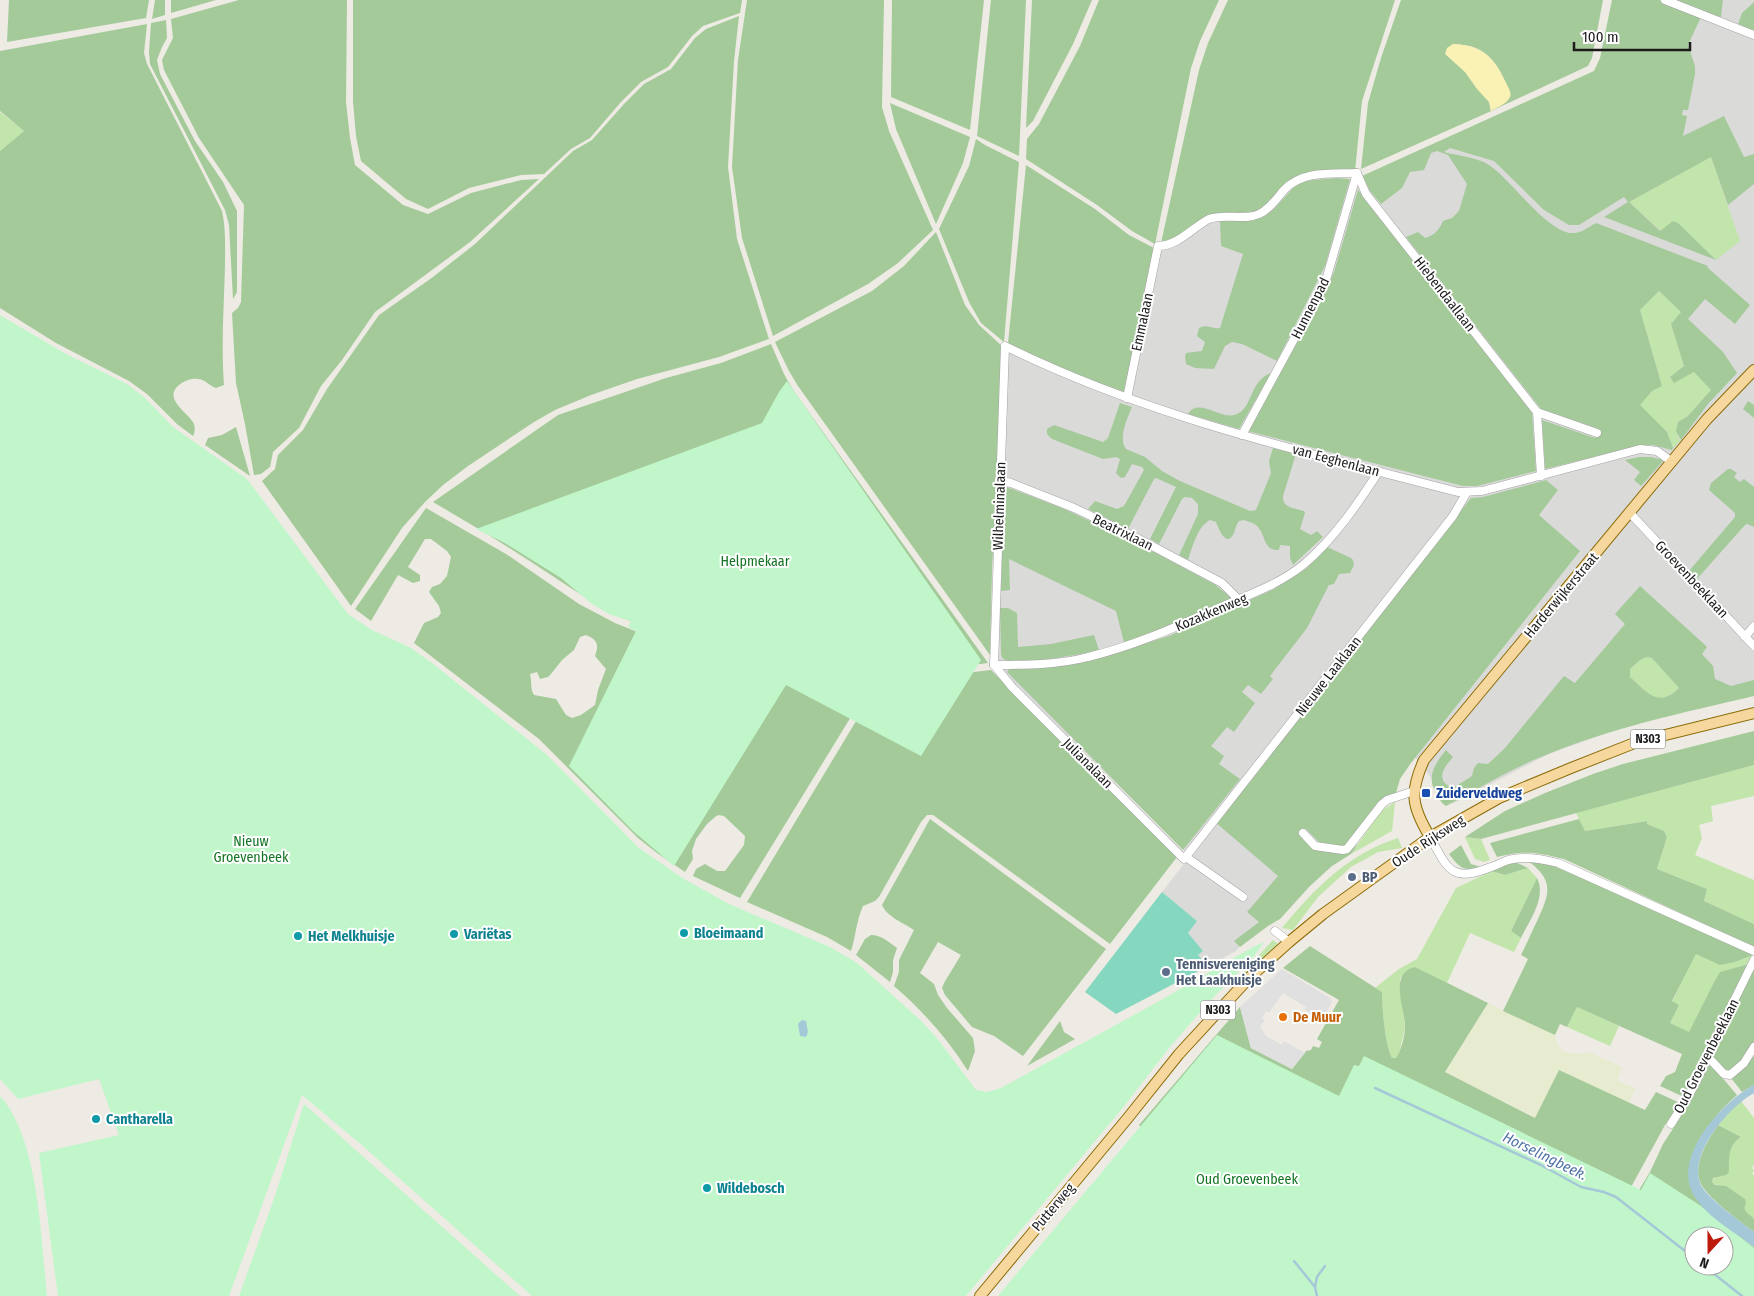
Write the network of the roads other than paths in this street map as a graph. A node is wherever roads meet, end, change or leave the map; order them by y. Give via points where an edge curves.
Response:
1 (1665, 0) edge
2 (1754, 35) edge
3 (1357, 174) junction
4 (1005, 346) joint
5 (1754, 370) edge
6 (1127, 398) junction
7 (1537, 412) junction
8 (1597, 434) dead end
9 (1242, 435) junction
10 (1672, 462) junction
11 (1379, 471) junction
12 (1541, 476) junction
13 (999, 480) junction
14 (1468, 492) junction
15 (1629, 512) junction
16 (1238, 599) junction
17 (1754, 626) edge
18 (1745, 637) junction
19 (1754, 646) edge
20 (994, 665) junction
21 (1754, 713) edge
22 (1414, 791) junction
23 (1303, 833) dead end
24 (1430, 838) junction
25 (1185, 858) junction
26 (1243, 897) dead end
27 (1275, 931) dead end
28 (1289, 942) junction
29 (1754, 951) edge
30 (1754, 960) edge
31 (1754, 1047) edge
32 (1707, 1056) junction
33 (1127, 1119) joint
34 (1671, 1124) dead end
35 (980, 1296) edge

1 - 2 street
3 - 6 street, Emmalaan via 1311,175 1298,179 1259,214 1210,219 1184,236 1158,246
3 - 7 street, Hiebendaallaan via 1366,194
3 - 9 street, Hunnenpad via 1326,280
4 - 6 street, van Eeghenlaan via 1045,366
4 - 13 street, Wilhelminalaan
5 - 10 main road, Harderwijkerstraat
6 - 9 street, van Eeghenlaan
7 - 8 street
7 - 12 street
9 - 11 street, van Eeghenlaan
10 - 12 street, van Eeghenlaan via 1658,451 1640,449
10 - 15 main road, Harderwijkerstraat
11 - 14 street, van Eeghenlaan
11 - 16 street, Kozakkenweg via 1341,526 1303,564 1273,585
12 - 14 street, van Eeghenlaan
13 - 16 street, Beatrixlaan via 1074,508 1140,539 1222,583
13 - 20 street, Wilhelminalaan
14 - 25 street, Nieuwe Laaklaan via 1453,516
15 - 18 street, Groevenbeeklaan
15 - 22 main road, Harderwijkerstraat via 1424,760
16 - 20 street, Kozakkenweg via 1145,640 1088,657 1066,662
17 - 18 street
18 - 19 street, Groevenbeeklaan
20 - 25 street, Julianalaan
21 - 24 main road, Oude Rijksweg / N303 via 1637,742 1499,798
22 - 23 street via 1382,804 1347,849 1315,846
22 - 24 main road, Harderwijkerstraat via 1419,817
24 - 28 main road, Oude Rijksweg / N303 via 1322,914
24 - 29 street via 1443,860 1457,874 1477,873 1511,859 1537,858 1558,863
25 - 26 street
27 - 28 street
28 - 33 main road, Oude Rijksweg / N303 via 1220,1009
30 - 32 street, Oud Groevenbeeklaan
31 - 32 street via 1744,1063 1730,1075 1724,1074
32 - 34 street, Oud Groevenbeeklaan
33 - 35 main road, Putterweg / N303

